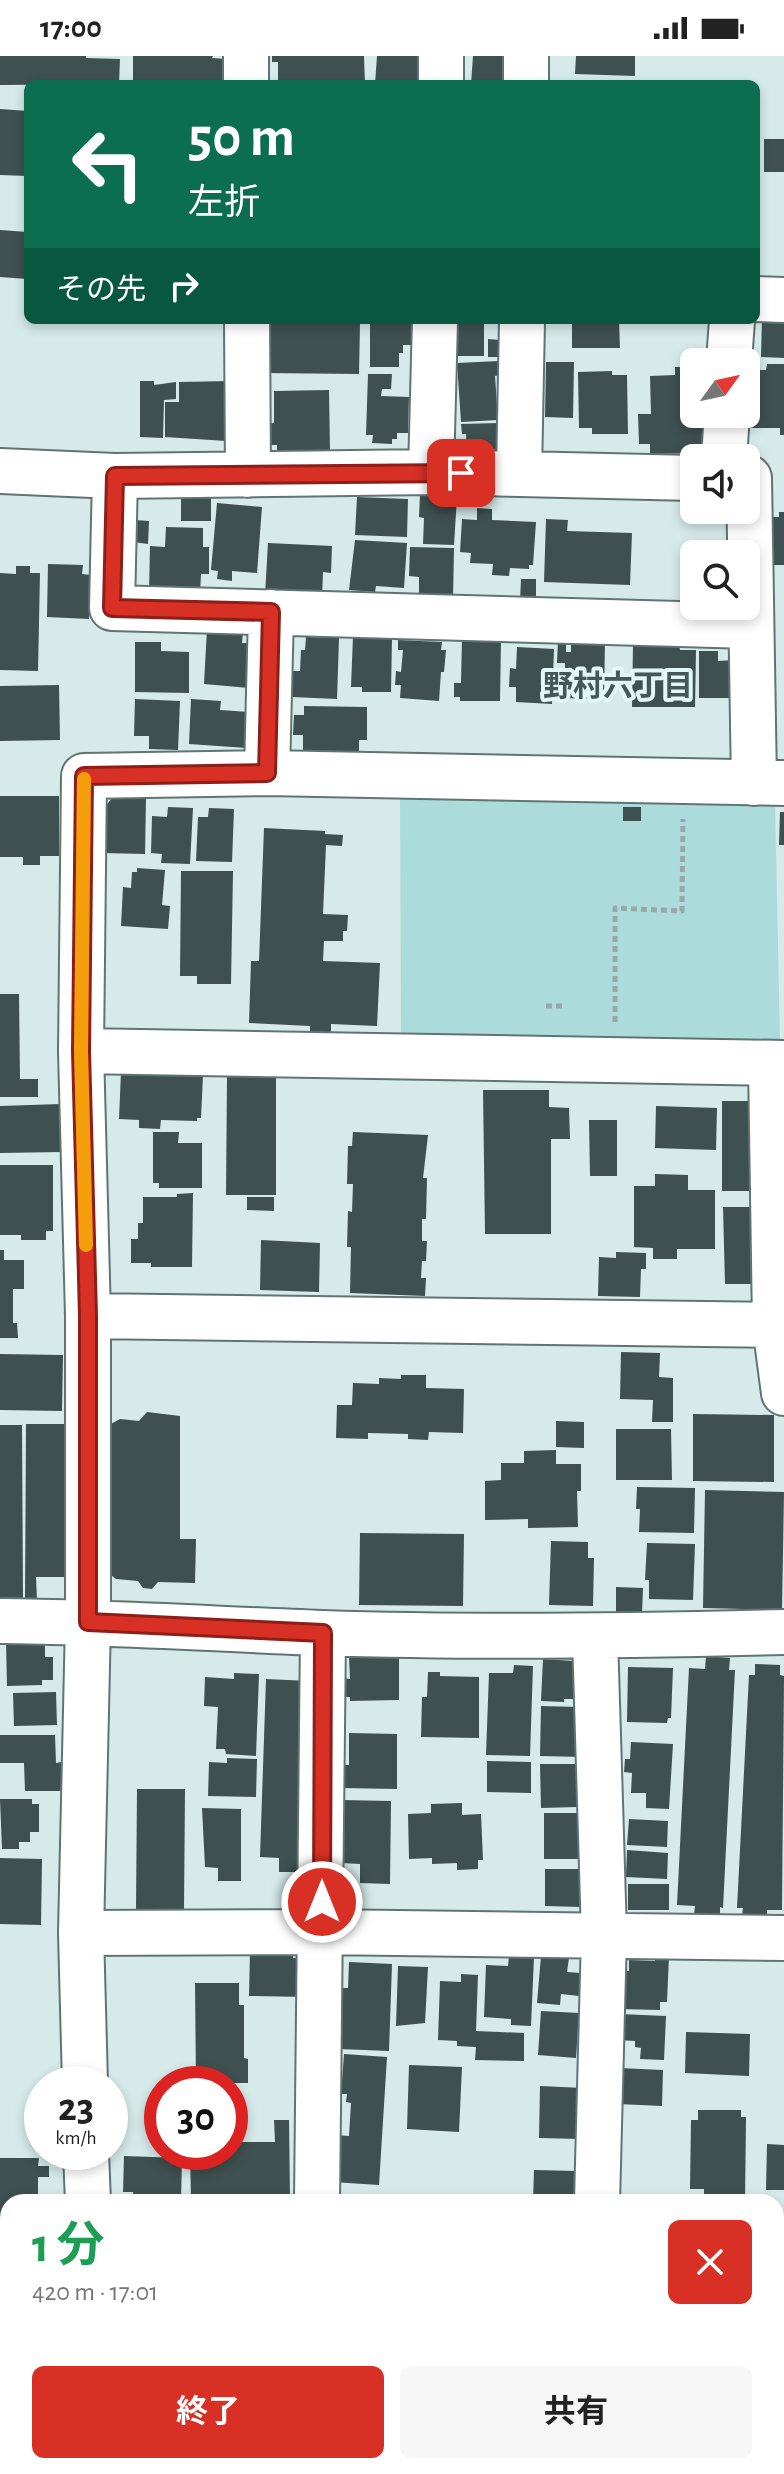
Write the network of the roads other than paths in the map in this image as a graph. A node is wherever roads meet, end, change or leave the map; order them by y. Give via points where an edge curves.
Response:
1 (246, 56) edge
2 (441, 56) edge
3 (526, 56) edge
4 (246, 80) edge
5 (441, 80) edge
6 (526, 80) edge
7 (760, 299) edge
8 (784, 300) edge
9 (247, 324) edge
10 (435, 324) edge
11 (522, 324) edge
12 (732, 324) edge
13 (730, 348) edge
14 (0, 471) edge
15 (431, 472) junction
16 (519, 474) junction
17 (248, 475) junction
18 (115, 476) junction
19 (680, 478) edge
20 (751, 524) edge
21 (271, 612) junction
22 (751, 626) junction
23 (267, 773) junction
24 (769, 783) edge
25 (81, 1051) junction
26 (778, 1063) edge
27 (88, 1316) junction
28 (780, 1325) edge
29 (784, 1393) edge
30 (0, 1621) edge
31 (88, 1622) junction
32 (784, 1632) edge
33 (323, 1633) junction
34 (595, 1636) junction
35 (322, 1932) junction
36 (81, 1933) junction
37 (604, 1935) junction
38 (784, 1938) edge
39 (85, 2066) edge
40 (87, 2170) edge
41 (88, 2194) edge
42 (317, 2194) edge
43 (597, 2194) edge

1 - 4 street
2 - 5 street
3 - 6 street
7 - 8 street
9 - 17 street
10 - 15 street
11 - 16 street
12 - 13 street
14 - 18 street
15 - 16 street
15 - 17 street
16 - 19 street
17 - 18 street
18 - 21 street via 112,608
20 - 22 street
21 - 22 street
21 - 23 street
22 - 24 street
23 - 24 street
23 - 25 street via 84,776
25 - 26 street
25 - 27 street
26 - 28 street
27 - 28 street
27 - 31 street
28 - 29 street
30 - 31 street
31 - 33 street
31 - 36 street
32 - 34 street
33 - 34 street
33 - 35 street
34 - 37 street
35 - 36 street
35 - 37 street
35 - 42 street
36 - 39 street
37 - 38 street
37 - 43 street
40 - 41 street

